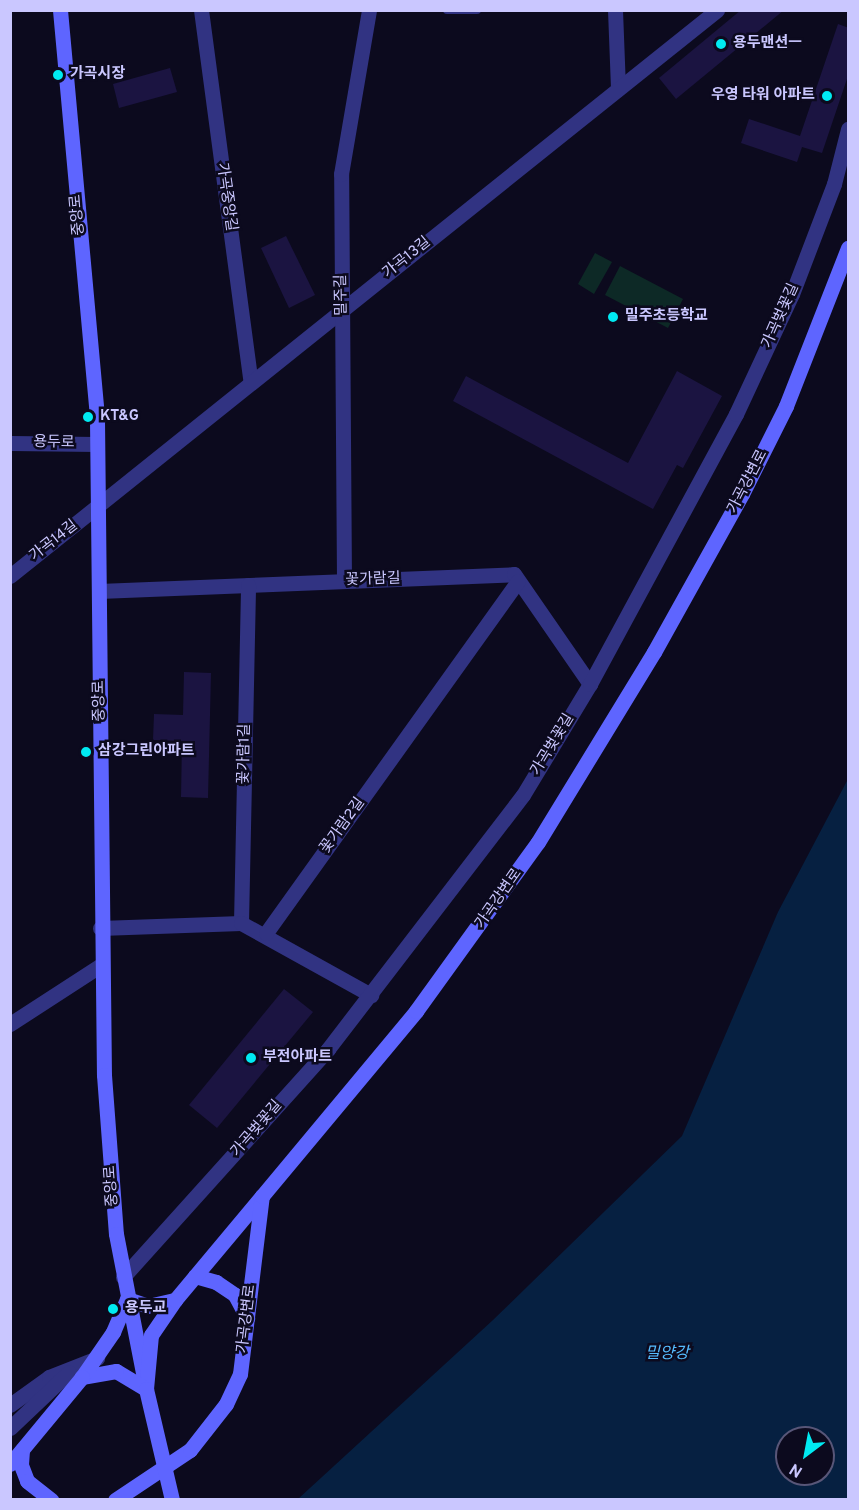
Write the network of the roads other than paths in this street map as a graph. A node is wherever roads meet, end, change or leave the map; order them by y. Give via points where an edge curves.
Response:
1 (60, 10) edge
2 (201, 10) edge
3 (369, 10) edge
4 (447, 10) edge
5 (477, 10) edge
6 (615, 10) edge
7 (717, 10) edge
8 (618, 89) junction
9 (849, 129) edge
10 (849, 248) edge
11 (343, 310) junction
12 (251, 383) junction
13 (10, 443) edge
14 (97, 444) junction
15 (98, 507) junction
16 (10, 576) edge
17 (344, 581) junction
18 (518, 581) junction
19 (248, 585) junction
20 (99, 591) junction
21 (590, 684) junction
22 (242, 923) junction
23 (100, 928) junction
24 (266, 933) junction
25 (101, 965) junction
26 (371, 995) junction
27 (10, 1023) edge
28 (262, 1196) junction
29 (195, 1275) junction
30 (123, 1277) junction
31 (127, 1299) junction
32 (175, 1299) junction
33 (248, 1322) junction
34 (76, 1373) junction
35 (146, 1389) junction
36 (10, 1405) edge
37 (10, 1428) edge
38 (22, 1449) junction
39 (10, 1464) edge
40 (51, 1500) edge
41 (115, 1500) edge
42 (172, 1500) edge

1 - 14 main road, 중앙로
2 - 12 street, 가곡중앙길
3 - 11 street, 밀주길 via 341,174
4 - 5 lane
6 - 8 street
7 - 8 street, 가곡13길
8 - 11 street, 가곡13길
9 - 21 street, 가곡벚꽃길 via 834,184 768,344
10 - 28 main road, 가곡강변로 via 786,406 742,494 654,652 538,842 416,1011
11 - 12 street, 가곡13길
11 - 17 street, 밀주길
12 - 15 street, 가곡13길
13 - 14 street, 용두로
14 - 15 main road, 중앙로
15 - 16 street, 가곡14길
15 - 20 main road, 중앙로
17 - 18 street, 꽃가람길 via 514,574
17 - 19 street, 꽃가람길
18 - 21 street
18 - 24 street, 꽃가람2길
19 - 20 street, 꽃가람길
19 - 22 street, 꽃가람1길
20 - 23 main road, 중앙로
21 - 26 street, 가곡벚꽃길 via 523,795
22 - 23 street
22 - 24 street
23 - 25 main road, 중앙로
24 - 26 street
25 - 27 street
25 - 30 main road, 중앙로 via 104,1075
26 - 30 street, 가곡벚꽃길
28 - 29 main road
28 - 33 main road, 가곡강변로
29 - 32 main road
29 - 33 main road via 216,1282 235,1295
30 - 31 main road, 중앙로
31 - 32 main road via 148,1306
31 - 34 main road via 97,1358
31 - 35 main road, 중앙로
32 - 35 main road via 151,1335
33 - 41 main road, 가곡강변로 via 240,1374 207,1431 190,1450
34 - 35 main road via 116,1371
34 - 36 street via 49,1377
34 - 37 street
34 - 38 main road
35 - 42 main road, 중앙로, bridge
38 - 39 main road
38 - 40 main road via 21,1465 27,1481

